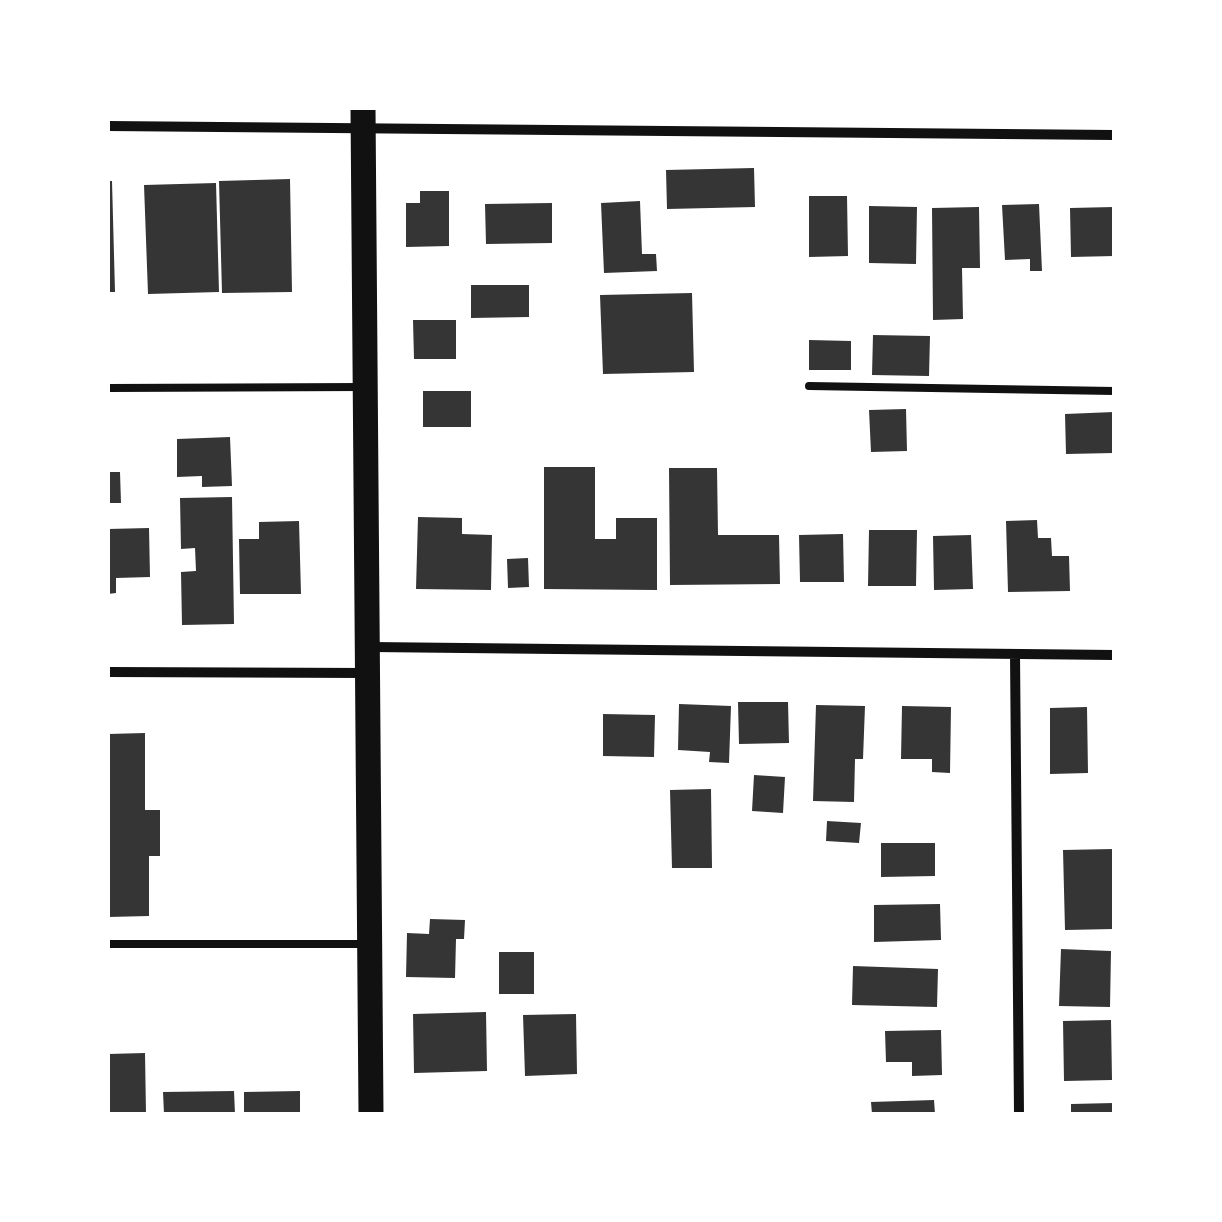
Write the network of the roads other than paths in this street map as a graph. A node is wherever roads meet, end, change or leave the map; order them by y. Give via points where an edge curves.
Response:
1 (363, 118) edge
2 (108, 126) edge
3 (1114, 136) edge
4 (810, 386) dead end
5 (368, 387) junction
6 (108, 388) edge
7 (1114, 391) edge
8 (366, 647) junction
9 (1015, 654) junction
10 (1114, 655) edge
11 (108, 672) edge
12 (367, 673) junction
13 (108, 944) edge
14 (370, 944) junction
15 (372, 1114) edge
16 (1019, 1114) edge

1 - 2 street
1 - 3 street
1 - 5 main road
4 - 7 lane
5 - 6 lane
5 - 8 main road
8 - 9 street
8 - 12 main road
9 - 10 street
9 - 16 street
11 - 12 street
12 - 14 main road
13 - 14 lane
14 - 15 main road

